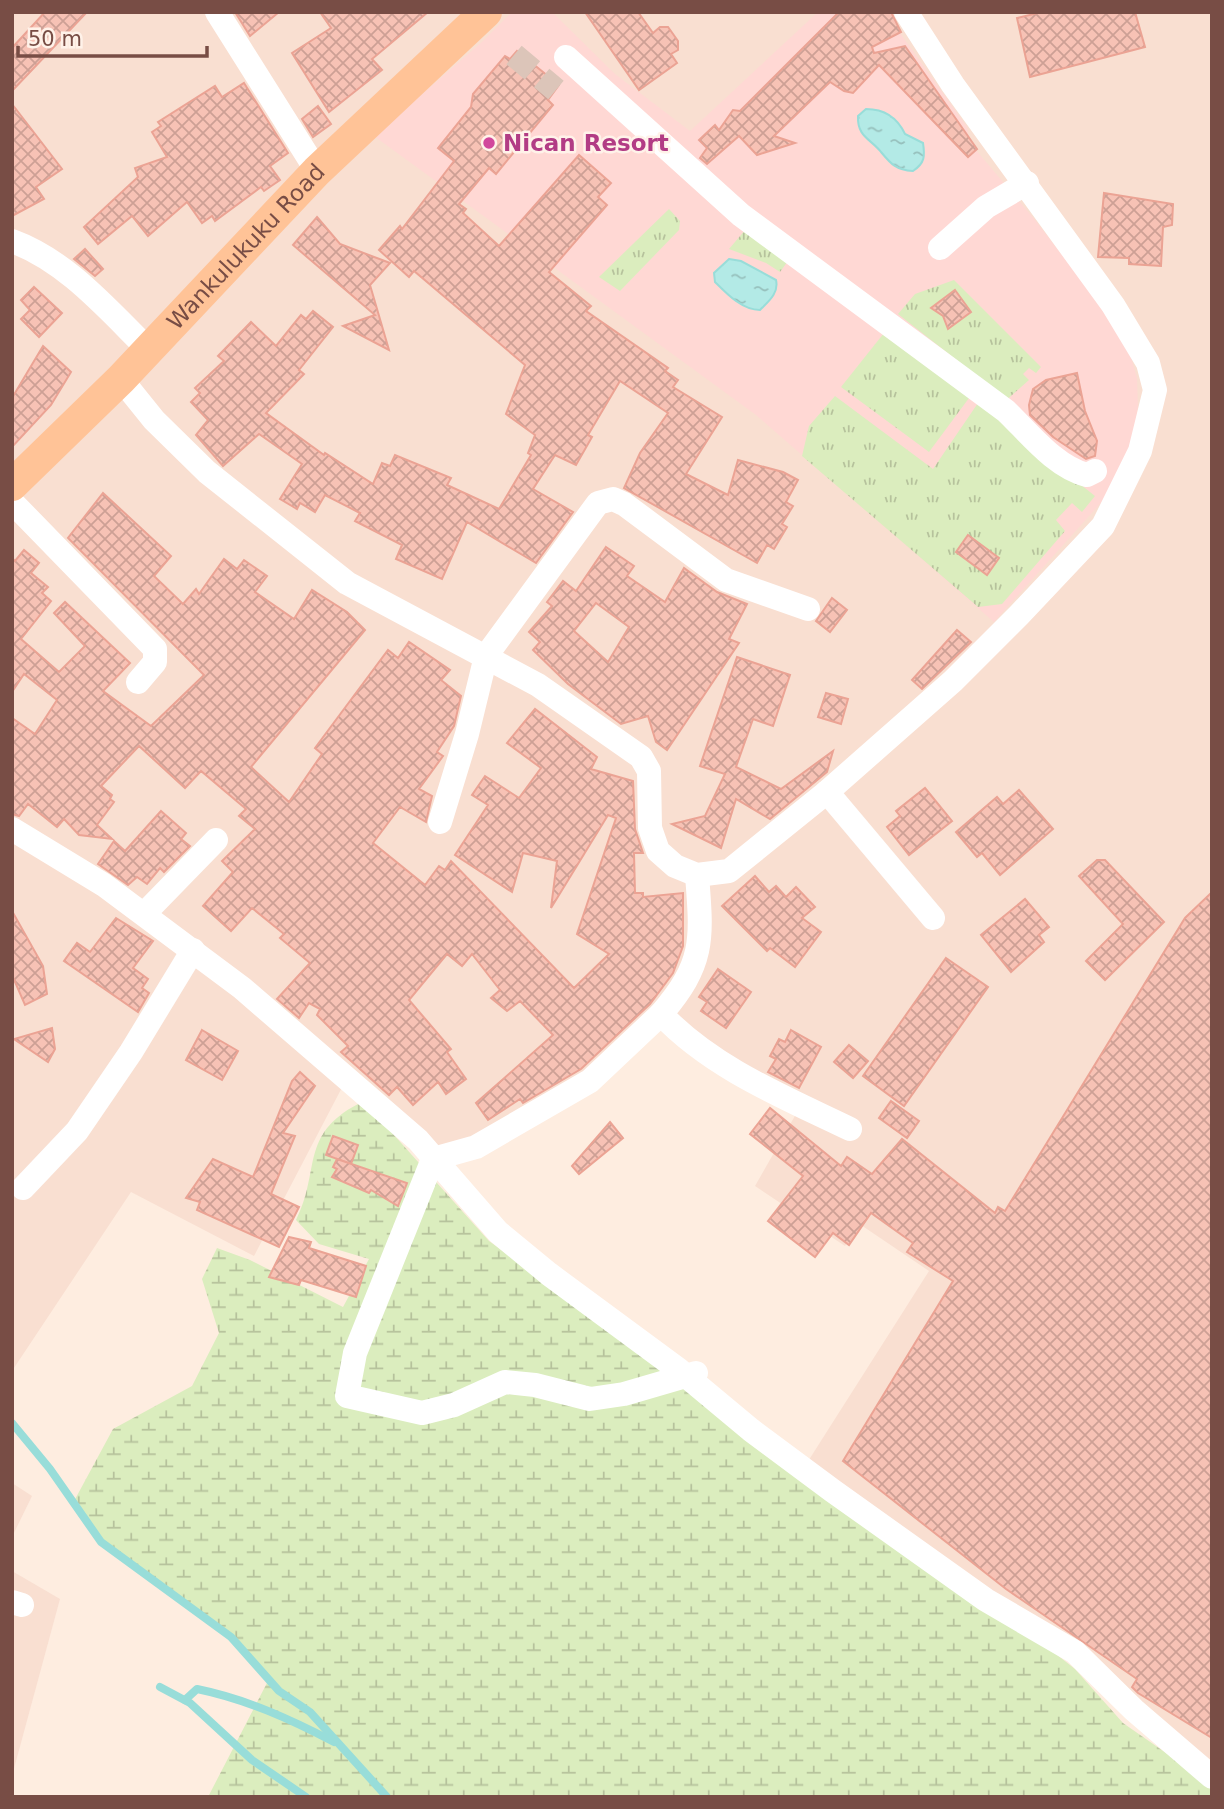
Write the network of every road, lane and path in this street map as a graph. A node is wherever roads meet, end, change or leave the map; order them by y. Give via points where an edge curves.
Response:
1 (217, 12) edge
2 (486, 12) edge
3 (906, 12) edge
4 (566, 57) dead end
5 (317, 171) junction
6 (1027, 183) junction
7 (12, 241) edge
8 (940, 248) dead end
9 (149, 349) junction
10 (121, 379) junction
11 (1095, 471) dead end
12 (12, 485) edge
13 (12, 502) edge
14 (807, 609) dead end
15 (486, 656) junction
16 (138, 682) dead end
17 (827, 792) junction
18 (440, 822) dead end
19 (12, 829) edge
20 (216, 840) dead end
21 (697, 875) junction
22 (144, 914) junction
23 (933, 918) dead end
24 (193, 950) junction
25 (661, 1014) junction
26 (850, 1129) dead end
27 (433, 1159) junction
28 (23, 1188) dead end
29 (694, 1374) junction
30 (1212, 1777) edge

1 - 5 street
2 - 5 main road, Wankulukuku Road
3 - 6 street via 953,85
4 - 11 street via 741,215 1006,411 1043,447 1079,473
5 - 9 main road, Wankulukuku Road
6 - 8 street via 986,208
6 - 17 street via 1148,363 1155,390 1140,451 1103,526 953,681
7 - 9 street via 32,248 76,280
9 - 10 main road, Wankulukuku Road
10 - 12 main road, Wankulukuku Road
10 - 15 street via 154,420 207,472 336,575
13 - 16 street via 155,649 155,662
14 - 15 street via 726,580 613,499 593,507
15 - 18 street
15 - 21 street via 538,685 641,757 649,771 653,842 675,866
17 - 21 street via 729,871
17 - 23 street
19 - 22 street
20 - 22 street
21 - 25 street via 699,949 693,969
22 - 24 street
24 - 27 street via 418,1140
24 - 28 street via 77,1131
25 - 26 street via 681,1035 741,1075
25 - 27 street via 590,1081 476,1147
27 - 29 street via 498,1232 549,1274
27 - 29 street via 355,1353 347,1396 422,1413 454,1405 505,1382 590,1399
29 - 30 street via 751,1430 986,1600 1075,1652

